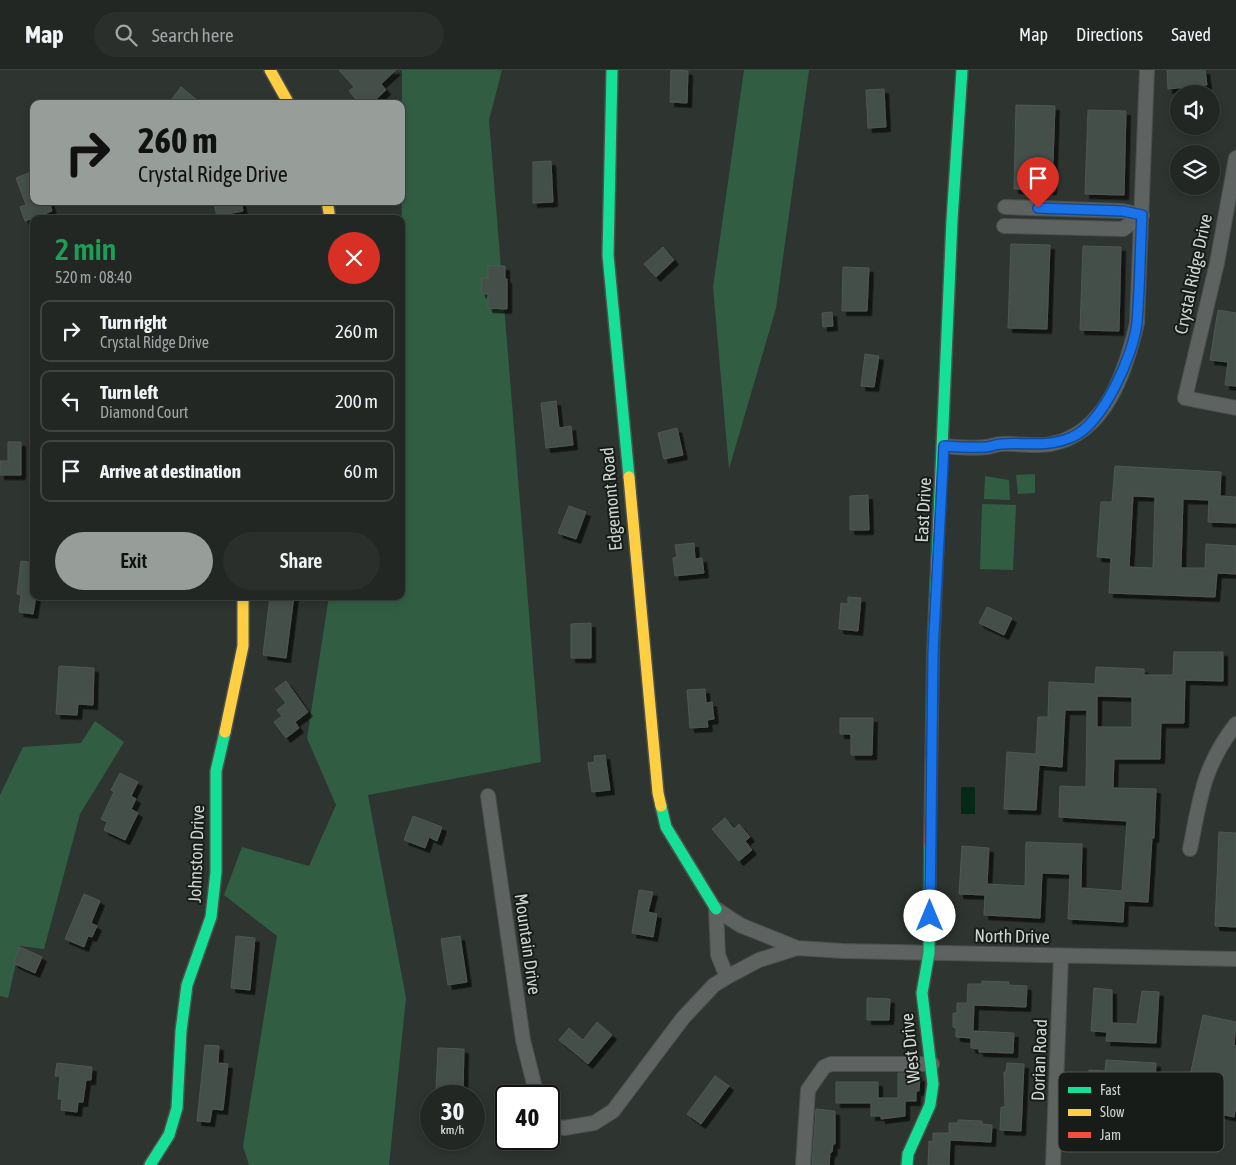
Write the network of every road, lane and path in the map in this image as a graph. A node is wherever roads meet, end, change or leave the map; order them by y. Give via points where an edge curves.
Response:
1 (270, 70) edge
2 (612, 70) edge
3 (962, 70) edge
4 (1148, 70) edge
5 (288, 100) edge
6 (1236, 158) edge
7 (1005, 207) dead end
8 (1142, 215) junction
9 (1004, 226) dead end
10 (1236, 408) edge
11 (944, 441) junction
12 (244, 600) edge
13 (1236, 724) edge
14 (488, 796) dead end
15 (1190, 849) dead end
16 (716, 909) junction
17 (797, 948) junction
18 (929, 953) junction
19 (1061, 956) junction
20 (1236, 959) edge
21 (726, 977) junction
22 (932, 1064) junction
23 (534, 1085) edge
24 (560, 1127) edge
25 (150, 1165) edge
26 (803, 1165) edge
27 (907, 1165) edge
28 (1054, 1165) edge

1 - 5 street
2 - 16 street, Edgemont Road via 608,255 658,793 666,827
3 - 11 street, East Drive via 952,220
4 - 8 street
6 - 10 street, Crystal Ridge Drive via 1217,263 1185,398
7 - 8 street via 1123,211
8 - 9 street via 1123,229
8 - 11 street via 1137,323 1132,345 1102,412 1086,429 1052,444 1000,444 988,438
11 - 18 street, East Drive via 933,653
12 - 25 street, Johnston Drive via 243,646 216,771 216,872 211,917 187,986 177,1108 169,1134
13 - 15 street via 1212,760 1203,783
14 - 23 street, Mountain Drive via 523,1040
16 - 17 street, Edgemont Road via 740,925
16 - 21 street, Edgemont Road via 718,955
17 - 18 street, North Drive
17 - 21 street, North Drive via 759,960
18 - 19 street, North Drive
18 - 22 street, West Drive via 922,993
19 - 20 street, North Drive
19 - 28 street, Dorian Road
21 - 24 street via 714,985 656,1050 613,1111 594,1123
22 - 26 street via 831,1064 824,1067 808,1090
22 - 27 street, West Drive via 930,1105 908,1154

